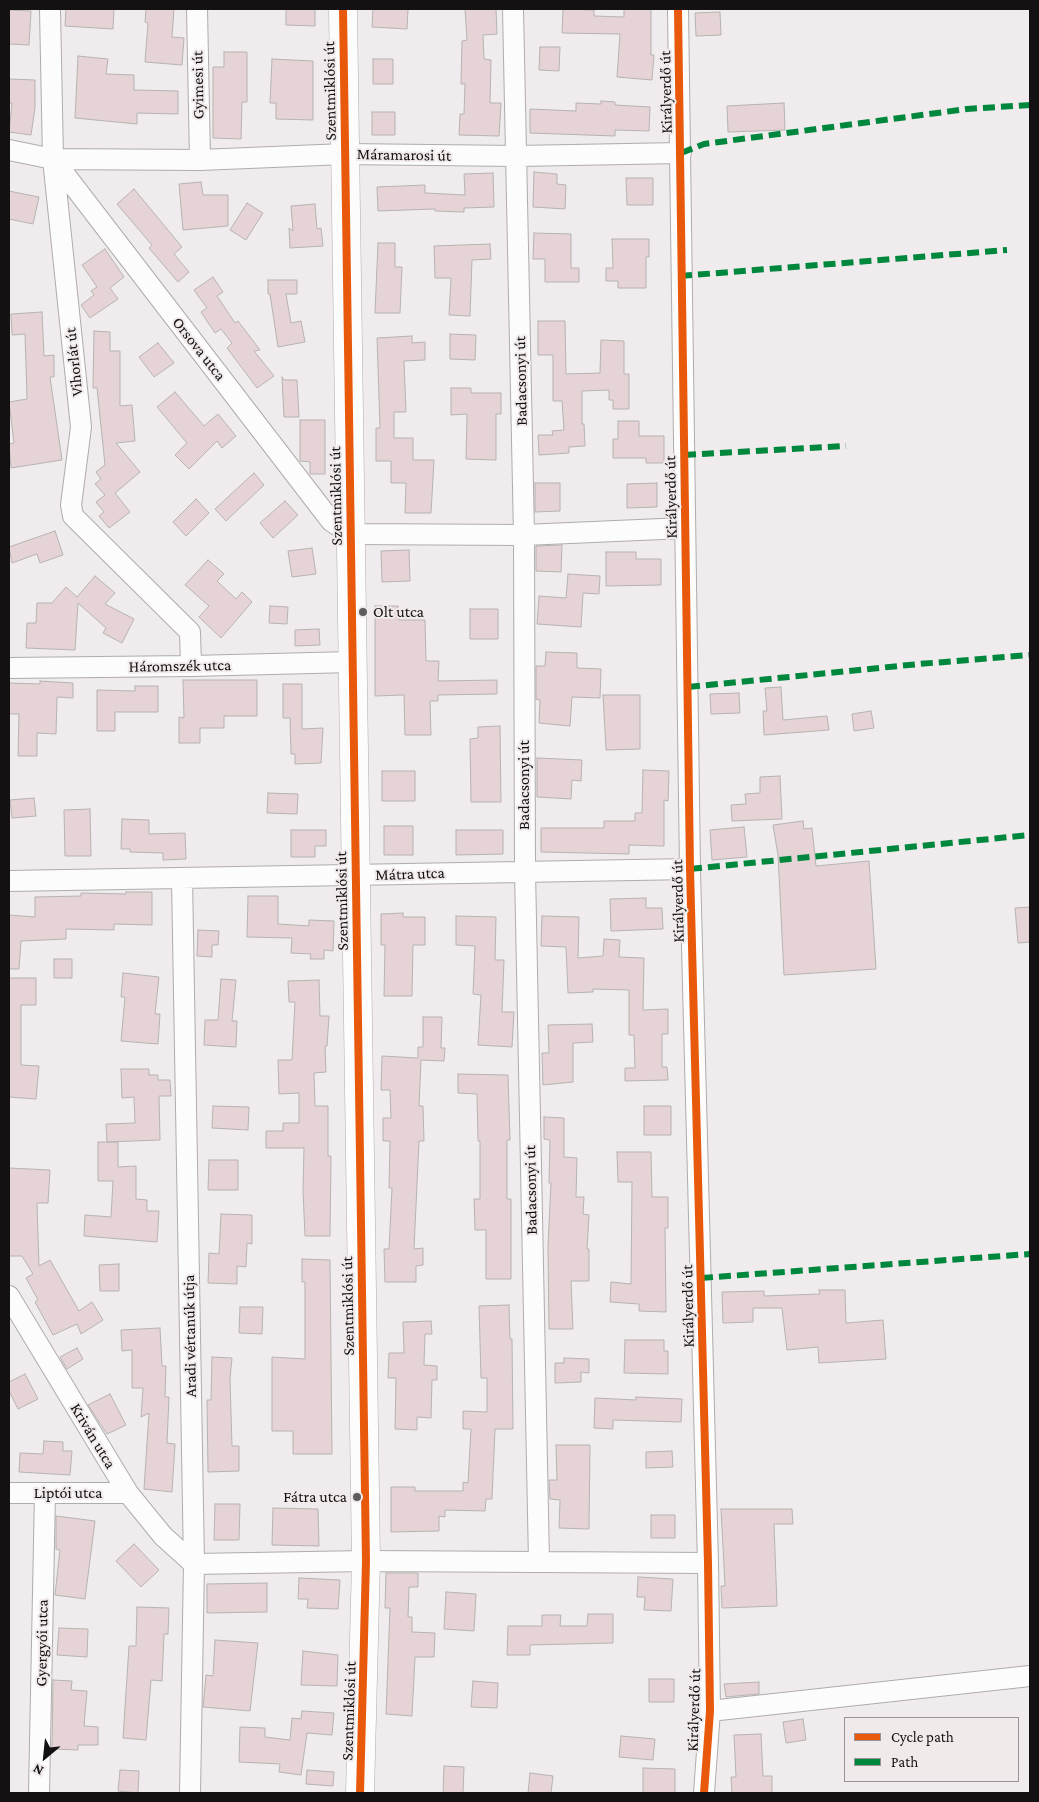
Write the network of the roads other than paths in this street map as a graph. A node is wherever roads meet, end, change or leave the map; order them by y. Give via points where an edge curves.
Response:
1 (50, 9) edge
2 (197, 9) edge
3 (343, 9) edge
4 (513, 9) edge
5 (678, 9) edge
6 (9, 150) edge
7 (681, 153) junction
8 (345, 154) junction
9 (517, 156) junction
10 (53, 159) junction
11 (200, 160) junction
12 (685, 528) junction
13 (351, 534) junction
14 (524, 535) junction
15 (352, 662) junction
16 (191, 666) junction
17 (9, 668) edge
18 (690, 870) junction
19 (525, 871) junction
20 (356, 876) junction
21 (182, 878) junction
22 (9, 881) edge
23 (9, 1296) edge
24 (9, 1493) edge
25 (45, 1493) junction
26 (128, 1493) junction
27 (366, 1561) junction
28 (539, 1562) junction
29 (708, 1563) junction
30 (194, 1564) junction
31 (1030, 1676) edge
32 (710, 1711) junction
33 (39, 1793) edge
34 (190, 1793) edge
35 (360, 1793) edge
36 (704, 1793) edge

1 - 10 street, Vihorlát út
2 - 11 street, Gyimesi út
3 - 8 street, Szentmiklósi út
4 - 9 street, Badacsonyi út
5 - 7 street, Királyerdő út
6 - 10 street, Máramarosi út
7 - 9 street, Máramarosi út
7 - 12 street, Királyerdő út
8 - 9 street, Máramarosi út
8 - 11 street, Máramarosi út
8 - 13 street, Szentmiklósi út
9 - 14 street, Badacsonyi út
10 - 11 street, Máramarosi út
10 - 13 street, Orsova utca via 331,521
10 - 16 street, Vihorlát út via 81,427 71,505 73,516 190,632
12 - 14 street
12 - 18 street, Királyerdő út
13 - 14 street
13 - 15 street, Szentmiklósi út
14 - 19 street, Badacsonyi út
15 - 16 street, Háromszék utca
15 - 20 street, Szentmiklósi út
16 - 17 street, Háromszék utca
18 - 19 street, Mátra utca
18 - 29 street, Királyerdő út
19 - 20 street, Mátra utca
19 - 28 street, Badacsonyi út
20 - 21 street, Mátra utca
20 - 27 street, Szentmiklósi út
21 - 22 street, Mátra utca
21 - 30 street, Aradi vértanúk útja
23 - 26 street, Kriván utca
24 - 25 street, Liptói utca
25 - 26 street, Liptói utca
25 - 33 street, Gyergyói utca
26 - 30 street, Kriván utca via 163,1536
27 - 28 street
27 - 30 street
27 - 35 street, Szentmiklósi út
28 - 29 street
29 - 32 street, Királyerdő út
30 - 34 street, Aradi vértanúk útja
31 - 32 street
32 - 36 street, Királyerdő út

